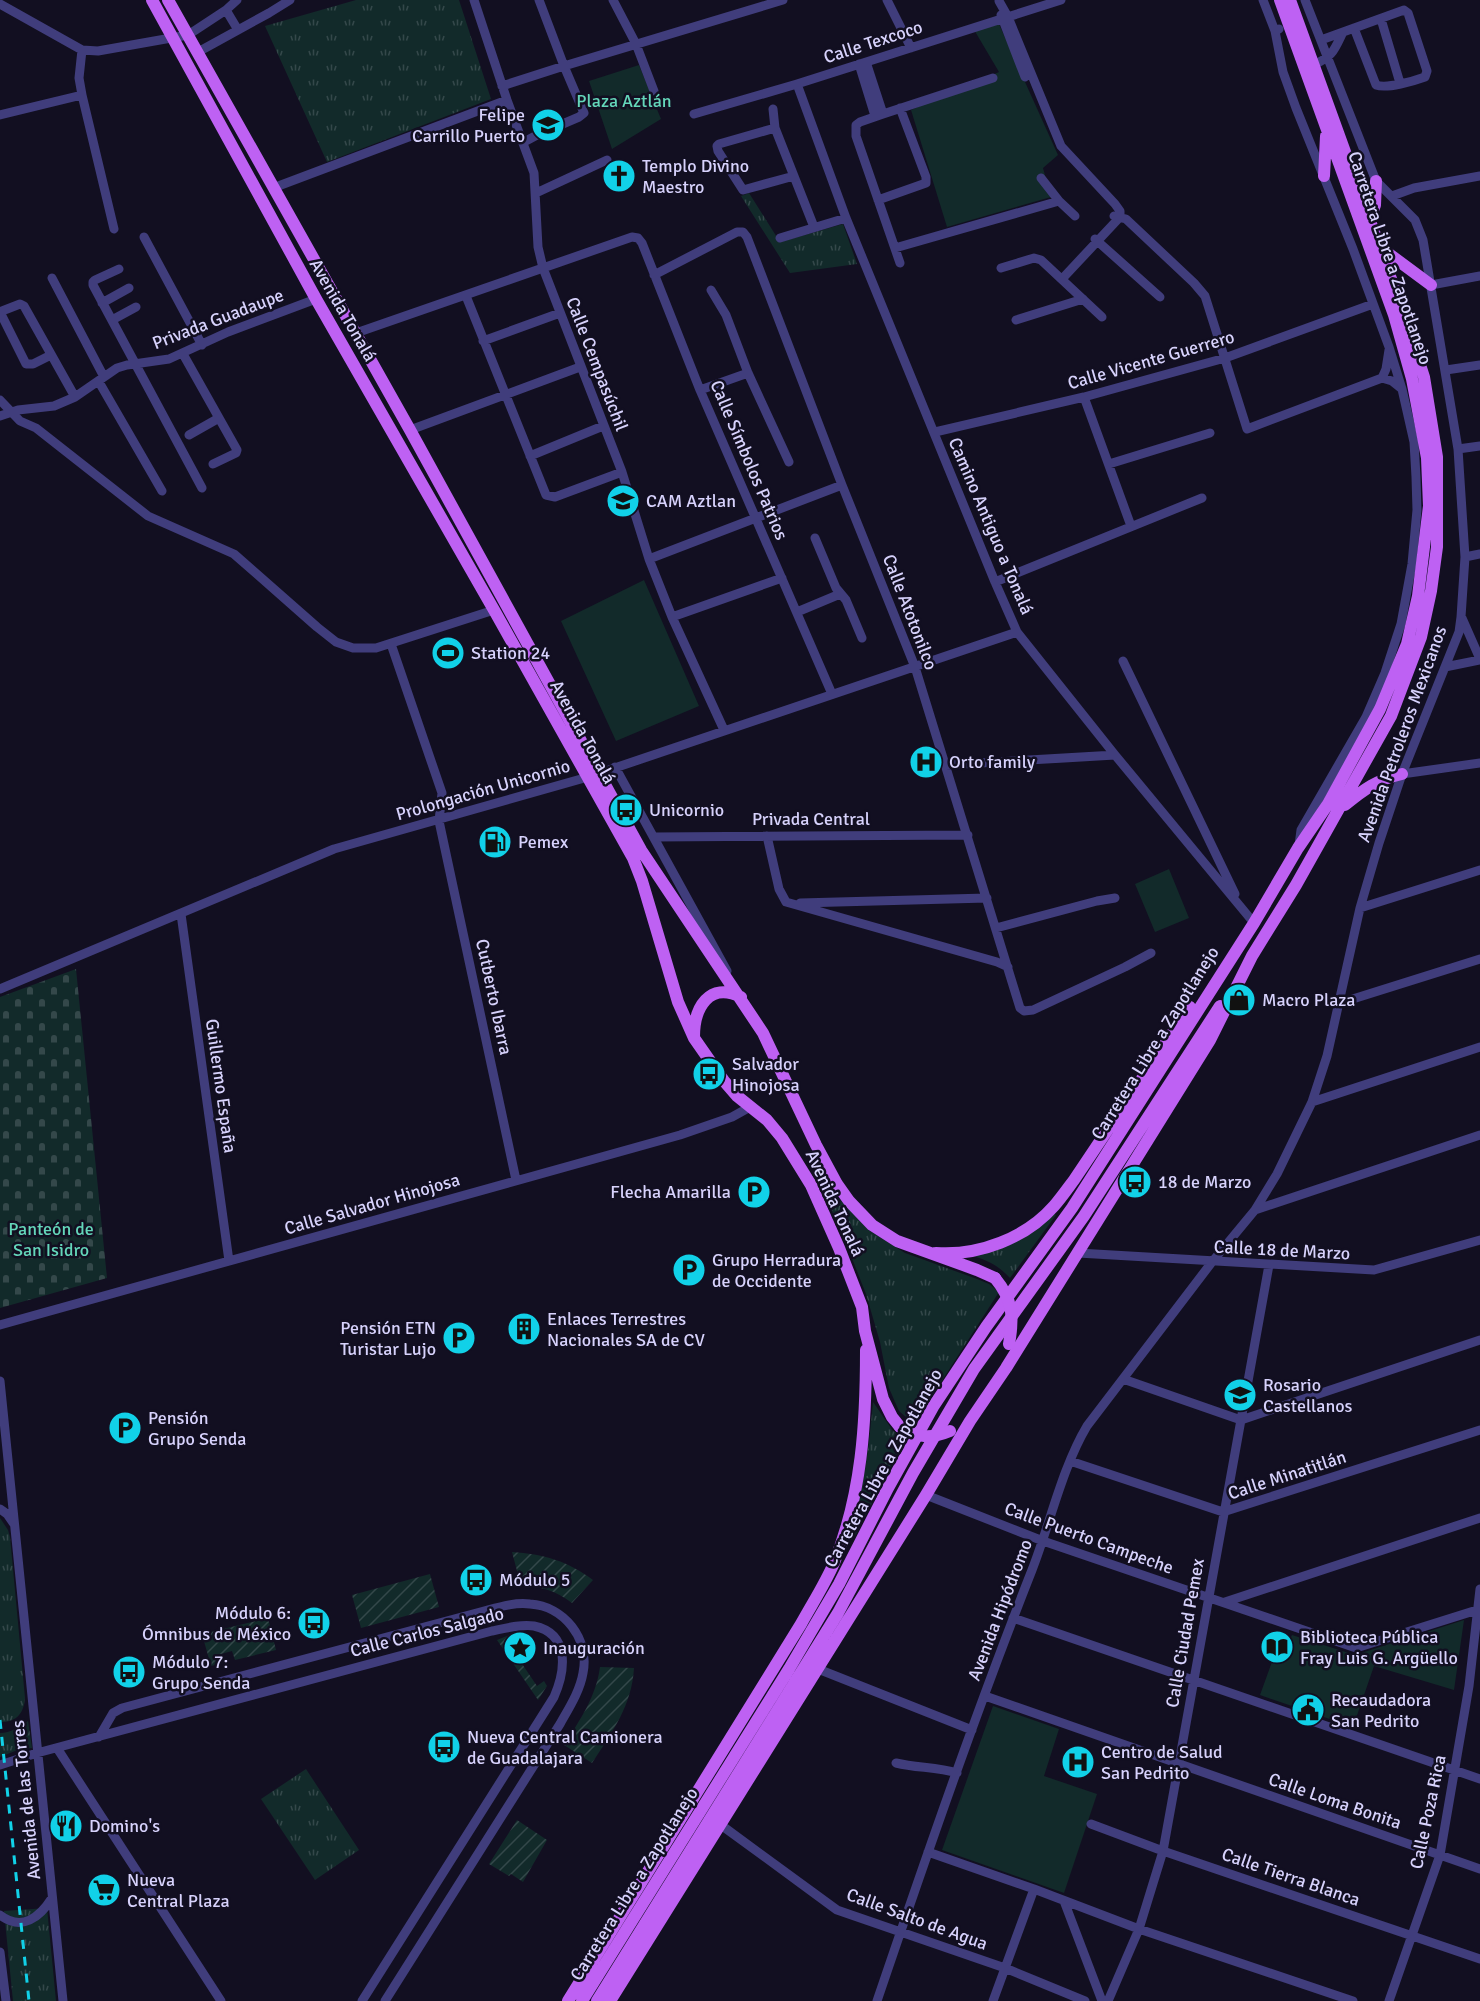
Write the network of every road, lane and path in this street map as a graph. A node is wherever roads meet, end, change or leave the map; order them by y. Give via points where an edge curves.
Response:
1 (152, 0) edge
2 (168, 0) edge
3 (237, 0) edge
4 (290, 0) edge
5 (474, 0) edge
6 (539, 0) edge
7 (613, 0) edge
8 (783, 0) edge
9 (887, 0) edge
10 (1062, 0) edge
11 (1263, 0) edge
12 (1280, 0) edge
13 (1290, 0) edge
14 (1305, 0) edge
15 (999, 1) edge
16 (0, 4) edge
17 (226, 10) junction
18 (1005, 17) junction
19 (1381, 18) junction
20 (1289, 25) junction
21 (1354, 28) junction
22 (238, 30) junction
23 (1275, 31) junction
24 (1342, 34) junction
25 (188, 35) junction
26 (172, 37) junction
27 (1321, 40) junction
28 (636, 44) junction
29 (911, 48) junction
30 (82, 50) junction
31 (198, 52) junction
32 (1328, 59) junction
33 (862, 63) junction
34 (1313, 65) junction
35 (564, 66) junction
36 (993, 78) dead end
37 (1400, 83) junction
38 (797, 84) junction
39 (502, 86) junction
40 (654, 91) dead end
41 (82, 95) junction
42 (507, 100) junction
43 (900, 108) junction
44 (772, 109) dead end
45 (694, 114) dead end
46 (0, 115) edge
47 (879, 115) junction
48 (775, 128) junction
49 (1326, 129) junction
50 (524, 142) junction
51 (607, 160) dead end
52 (794, 176) junction
53 (1324, 176) junction
54 (1480, 176) edge
55 (1041, 178) dead end
56 (1376, 182) junction
57 (273, 188) junction
58 (536, 193) junction
59 (1392, 196) junction
60 (878, 200) junction
61 (1059, 201) junction
62 (1076, 216) dead end
63 (1117, 216) junction
64 (846, 218) junction
65 (1370, 218) junction
66 (814, 227) junction
67 (114, 229) dead end
68 (144, 237) dead end
69 (780, 238) dead end
70 (1096, 240) junction
71 (1374, 246) junction
72 (895, 248) junction
73 (1353, 249) junction
74 (900, 263) dead end
75 (543, 268) junction
76 (1001, 268) dead end
77 (119, 269) dead end
78 (654, 275) junction
79 (1480, 276) edge
80 (1060, 277) junction
81 (52, 278) dead end
82 (1431, 285) junction
83 (129, 288) dead end
84 (711, 290) dead end
85 (466, 296) junction
86 (1160, 297) dead end
87 (316, 299) junction
88 (1083, 299) junction
89 (102, 303) junction
90 (1373, 304) junction
91 (136, 307) dead end
92 (560, 313) junction
93 (1102, 317) dead end
94 (112, 320) junction
95 (1016, 320) dead end
96 (356, 333) junction
97 (483, 341) junction
98 (202, 345) junction
99 (1389, 347) junction
100 (183, 354) junction
101 (51, 355) junction
102 (1225, 358) junction
103 (136, 364) junction
104 (1480, 365) edge
105 (580, 367) junction
106 (1446, 370) junction
107 (748, 372) junction
108 (1382, 378) junction
109 (101, 379) junction
110 (1402, 389) junction
111 (700, 390) junction
112 (506, 394) junction
113 (75, 397) junction
114 (1084, 397) junction
115 (2, 401) edge
116 (14, 411) junction
117 (0, 416) edge
118 (219, 418) junction
119 (603, 426) junction
120 (410, 430) junction
121 (935, 432) junction
122 (1210, 433) dead end
123 (189, 435) dead end
124 (1419, 441) junction
125 (1480, 446) edge
126 (1458, 449) junction
127 (530, 456) junction
128 (789, 462) dead end
129 (213, 464) dead end
130 (1109, 464) junction
131 (622, 472) junction
132 (842, 485) junction
133 (202, 488) dead end
134 (162, 491) dead end
135 (1202, 498) dead end
136 (756, 519) junction
137 (1131, 526) junction
138 (815, 538) dead end
139 (1480, 554) edge
140 (1465, 557) junction
141 (649, 559) junction
142 (782, 578) junction
143 (995, 582) junction
144 (840, 594) junction
145 (494, 610) junction
146 (796, 612) junction
147 (672, 617) junction
148 (1461, 617) junction
149 (1017, 632) junction
150 (862, 638) dead end
151 (391, 644) junction
152 (1480, 660) edge
153 (1123, 661) dead end
154 (915, 667) junction
155 (1445, 667) junction
156 (832, 694) junction
157 (724, 730) junction
158 (1115, 755) junction
159 (1480, 763) edge
160 (946, 765) junction
161 (615, 767) junction
162 (1402, 774) junction
163 (593, 775) junction
164 (1337, 812) junction
165 (440, 821) junction
166 (768, 836) junction
167 (968, 836) junction
168 (654, 837) junction
169 (1480, 870) edge
170 (987, 898) junction
171 (1114, 898) dead end
172 (790, 904) junction
173 (1360, 908) junction
174 (1242, 909) junction
175 (181, 914) junction
176 (1251, 927) junction
177 (996, 928) junction
178 (1151, 953) dead end
179 (1252, 956) junction
180 (1480, 959) edge
181 (1008, 967) junction
182 (734, 987) junction
183 (0, 989) edge
184 (742, 998) junction
185 (1340, 1003) junction
186 (694, 1038) junction
187 (1480, 1047) edge
188 (1312, 1102) junction
189 (750, 1107) junction
190 (1480, 1135) edge
191 (516, 1180) junction
192 (1255, 1210) junction
193 (1480, 1240) edge
194 (923, 1251) junction
195 (1078, 1253) junction
196 (229, 1261) junction
197 (1212, 1262) junction
198 (1269, 1264) junction
199 (0, 1325) edge
200 (865, 1331) junction
201 (1480, 1340) edge
202 (1006, 1368) junction
203 (1123, 1379) junction
204 (0, 1381) edge
205 (1241, 1420) junction
206 (970, 1421) junction
207 (1480, 1430) edge
208 (1070, 1461) junction
209 (926, 1496) junction
210 (0, 1509) edge
211 (1223, 1512) junction
212 (1480, 1518) edge
213 (16, 1530) junction
214 (1043, 1541) junction
215 (1480, 1589) edge
216 (1208, 1598) junction
217 (1225, 1602) junction
218 (1479, 1609) edge
219 (1013, 1618) junction
220 (818, 1669) junction
221 (1193, 1681) junction
222 (1469, 1686) junction
223 (1480, 1689) edge
224 (985, 1696) junction
225 (972, 1730) junction
226 (99, 1737) junction
227 (57, 1748) junction
228 (37, 1752) junction
229 (896, 1763) dead end
230 (1178, 1764) junction
231 (0, 1765) edge
232 (728, 1766) junction
233 (1454, 1771) junction
234 (957, 1773) junction
235 (1480, 1779) edge
236 (1092, 1824) dead end
237 (721, 1825) junction
238 (1163, 1851) junction
239 (928, 1852) junction
240 (1440, 1855) junction
241 (1480, 1869) edge
242 (647, 1874) junction
243 (1034, 1889) junction
244 (52, 1898) junction
245 (1064, 1901) junction
246 (0, 1915) edge
247 (1139, 1929) junction
248 (900, 1932) junction
249 (1412, 1936) junction
250 (0, 1952) edge
251 (1480, 1959) edge
252 (1005, 1968) junction
253 (6, 2001) edge
254 (63, 2001) edge
255 (221, 2001) edge
256 (362, 2001) edge
257 (385, 2001) edge
258 (568, 2001) edge
259 (582, 2001) edge
260 (597, 2001) edge
261 (610, 2001) edge
262 (877, 2001) edge
263 (993, 2001) edge
264 (1085, 2001) edge
265 (1102, 2001) edge
266 (1108, 2001) edge
267 (1353, 2001) edge
268 (1389, 2001) edge

1 - 26 main road, Avenida Tonalá
2 - 25 main road, Avenida Tonalá
3 - 17 street
4 - 22 street
5 - 39 street, Calle Cempasúchil
6 - 35 street
7 - 28 street
8 - 28 street
9 - 29 street
10 - 18 street, Calle Texcoco
11 - 23 street
12 - 20 main road, Carretera Libre a Zapotlanejo
13 - 34 main road, Carretera Libre a Zapotlanejo
14 - 27 street
15 - 18 street
16 - 30 street
17 - 22 street
17 - 25 street
18 - 29 street, Calle Texcoco
18 - 63 street via 1056,149
19 - 21 street
19 - 37 street
19 - 37 street via 1406,11 1427,71 1423,78
20 - 23 street
20 - 49 main road, Carretera Libre a Zapotlanejo
21 - 24 street
21 - 37 street via 1376,85
22 - 31 street
23 - 53 street via 1283,72
24 - 27 street
24 - 32 street
25 - 26 street
25 - 31 main road, Avenida Tonalá
26 - 30 street via 98,51
26 - 87 main road, Avenida Tonalá
27 - 32 street
28 - 35 street
28 - 40 street
29 - 33 street, Calle Texcoco
30 - 41 street
31 - 57 main road, Avenida Tonalá
32 - 34 street
32 - 56 street
33 - 38 street, Calle Texcoco
33 - 47 street
34 - 65 main road, Carretera Libre a Zapotlanejo
35 - 39 street
35 - 50 street via 584,113
36 - 43 street
38 - 45 street, Calle Texcoco
38 - 64 street, Camino Antiguo a Tonalá
39 - 42 street, Calle Cempasúchil
41 - 46 street
41 - 67 street
42 - 50 street, Calle Cempasúchil
42 - 57 street
43 - 47 street
43 - 60 street via 926,183
44 - 48 street
47 - 60 street via 860,122 855,129
48 - 52 street
48 - 52 street via 719,144 718,151 743,190
49 - 53 main road
49 - 71 main road, Carretera Libre a Zapotlanejo
50 - 58 street, Calle Cempasúchil
51 - 58 street
52 - 66 street
53 - 73 street
54 - 59 street
55 - 61 street
56 - 59 street
56 - 65 main road via 1376,205
57 - 96 main road, Avenida Tonalá
58 - 75 street, Calle Cempasúchil via 537,238
59 - 82 street, Avenida Petroleros Mexicanos via 1415,220 1424,240
60 - 72 street
61 - 62 street
61 - 72 street
63 - 70 street
63 - 102 street via 1126,219 1202,292
64 - 66 street
64 - 121 street, Camino Antiguo a Tonalá
65 - 71 main road, Carretera Libre a Zapotlanejo
66 - 69 street
68 - 98 street
70 - 80 street
70 - 86 street
71 - 73 street
71 - 82 main road
71 - 124 main road, Carretera Libre a Zapotlanejo via 1413,379
71 - 164 main road, Carretera Libre a Zapotlanejo via 1424,377 1437,457 1437,547 1421,637 1391,716
72 - 74 street
73 - 90 street
75 - 78 street, Calle Símbolos Patrios via 632,237 642,243
75 - 85 street
75 - 92 street, Calle Cempasúchil
76 - 80 street via 1038,258
77 - 89 street via 93,282
78 - 111 street, Calle Símbolos Patrios
78 - 132 street, Calle Atotonilco via 736,232 743,232
79 - 82 street
80 - 88 street
81 - 109 street
82 - 106 street, Avenida Petroleros Mexicanos
83 - 89 street
84 - 107 street via 726,315
85 - 96 street
85 - 97 street
87 - 98 street, Privada Guadaupe
87 - 145 main road, Avenida Tonalá
88 - 93 street
88 - 95 street
89 - 94 street
90 - 99 street
90 - 102 street, Calle Vicente Guerrero
91 - 94 street
92 - 97 street
92 - 105 street, Calle Cempasúchil
94 - 103 street
96 - 120 main road, Avenida Tonalá
97 - 112 street
98 - 100 street, Privada Guadaupe
99 - 108 street
99 - 110 street
100 - 103 street, Privada Guadaupe
100 - 118 street
101 - 101 street via 26,364 2,310 24,306
101 - 113 street
102 - 108 street via 1247,429
102 - 114 street, Calle Vicente Guerrero
103 - 109 street, Privada Guadaupe via 117,368
103 - 133 street
104 - 106 street
105 - 112 street
105 - 119 street, Calle Cempasúchil
106 - 126 street, Avenida Petroleros Mexicanos
107 - 111 street
107 - 128 street
108 - 110 street
109 - 113 street, Privada Guadaupe
109 - 134 street
110 - 124 street
111 - 136 street, Calle Símbolos Patrios
112 - 120 street
112 - 127 street
113 - 116 street, Privada Guadaupe via 54,406
114 - 121 street, Calle Vicente Guerrero
114 - 130 street
115 - 116 street
116 - 117 street, Privada Guadaupe
116 - 151 street via 30,419 36,428 148,516 234,554 336,642 353,648
118 - 123 street
118 - 129 street via 237,452
119 - 127 street
119 - 131 street, Calle Cempasúchil
120 - 163 main road, Avenida Tonalá
121 - 143 street, Camino Antiguo a Tonalá
122 - 130 street
124 - 176 main road, Carretera Libre a Zapotlanejo via 1427,458 1429,506 1418,596 1407,644 1380,710 1328,804
125 - 126 street
126 - 140 street, Avenida Petroleros Mexicanos
127 - 131 street via 549,497
130 - 137 street
131 - 141 street, Calle Cempasúchil
132 - 136 street
132 - 154 street, Calle Atotonilco
135 - 137 street
136 - 141 street
136 - 142 street, Calle Símbolos Patrios
137 - 143 street
138 - 144 street
139 - 140 street
140 - 148 street, Avenida Petroleros Mexicanos
141 - 147 street, Calle Cempasúchil
142 - 146 street, Calle Símbolos Patrios
142 - 147 street
143 - 149 street, Camino Antiguo a Tonalá
144 - 146 street
144 - 150 street
145 - 151 street
145 - 163 main road, Avenida Tonalá
146 - 156 street, Calle Símbolos Patrios
147 - 157 street, Calle Cempasúchil
148 - 152 street
148 - 155 street, Avenida Petroleros Mexicanos
149 - 154 street, Prolongación Unicornio
149 - 158 street, Camino Antiguo a Tonalá
151 - 165 street, Cutberto Ibarra via 442,793
152 - 155 street
153 - 174 street
154 - 156 street, Prolongación Unicornio
154 - 160 street, Calle Atotonilco
155 - 162 street, Avenida Petroleros Mexicanos
156 - 157 street, Prolongación Unicornio
157 - 161 street, Prolongación Unicornio
158 - 160 street
158 - 174 street, Camino Antiguo a Tonalá
159 - 162 street
160 - 167 street, Calle Atotonilco
161 - 163 street, Prolongación Unicornio
161 - 168 street
162 - 164 main road via 1372,784
162 - 173 street, Avenida Petroleros Mexicanos
163 - 165 street, Prolongación Unicornio
163 - 182 main road, Avenida Tonalá
163 - 186 main road, Avenida Tonalá via 633,858 678,1002
164 - 179 main road, Carretera Libre a Zapotlanejo
165 - 175 street, Prolongación Unicornio via 334,849
165 - 191 street, Cutberto Ibarra
166 - 167 street, Privada Central
166 - 168 street, Privada Central
166 - 172 street via 781,894
167 - 170 street, Calle Atotonilco
168 - 182 street
169 - 173 street
170 - 172 street
170 - 177 street, Calle Atotonilco
171 - 177 street
172 - 181 street
173 - 185 street, Avenida Petroleros Mexicanos
174 - 176 street, Camino Antiguo a Tonalá
175 - 183 street, Prolongación Unicornio
175 - 196 street, Guillermo España
176 - 194 main road via 1229,950 1054,1207 1006,1241 961,1252
176 - 232 main road, Carretera Libre a Zapotlanejo via 1072,1208 933,1407 839,1584
177 - 181 street, Calle Atotonilco
178 - 181 street, Calle Atotonilco via 1024,1011
179 - 195 main road, Carretera Libre a Zapotlanejo via 1210,1040
179 - 260 main road, Carretera Libre a Zapotlanejo via 1084,1216 974,1370 838,1613
180 - 185 street
182 - 184 main road, Avenida Tonalá
184 - 186 main road via 724,992 706,998 697,1013
184 - 194 main road, Avenida Tonalá via 849,1201 872,1225
185 - 188 street, Avenida Petroleros Mexicanos
186 - 189 main road, Avenida Tonalá via 724,1081
187 - 188 street
188 - 192 street, Avenida Petroleros Mexicanos
189 - 191 street, Calle Salvador Hinojosa via 680,1135
189 - 200 main road, Avenida Tonalá via 782,1138 811,1185 862,1307
190 - 192 street
191 - 196 street, Calle Salvador Hinojosa
192 - 197 street, Avenida Petroleros Mexicanos
193 - 198 street, Calle 18 de Marzo via 1374,1270
194 - 202 main road, Avenida Tonalá, bridge via 977,1269 995,1278 1006,1292 1011,1308
195 - 197 street, Calle 18 de Marzo
195 - 202 main road, Carretera Libre a Zapotlanejo
196 - 199 street, Calle Salvador Hinojosa
197 - 198 street, Calle 18 de Marzo
197 - 203 street, Avenida Hipódromo
198 - 205 street, Calle Ciudad Pemex
200 - 206 main road, bridge via 883,1398 900,1427 926,1437
200 - 242 main road, Carretera Libre a Zapotlanejo via 862,1452 851,1515 833,1565 801,1624
201 - 205 street
202 - 206 main road, Carretera Libre a Zapotlanejo
203 - 205 street
203 - 208 street, Avenida Hipódromo via 1087,1426
204 - 213 street, Avenida de las Torres
205 - 211 street, Calle Ciudad Pemex
206 - 209 main road, Carretera Libre a Zapotlanejo
207 - 211 street, Calle Minatitlán
208 - 211 street, Calle Minatitlán
208 - 214 street, Avenida Hipódromo
209 - 214 street, Calle Puerto Campeche
209 - 220 main road, Carretera Libre a Zapotlanejo
210 - 213 street
211 - 216 street, Calle Ciudad Pemex
212 - 217 street
213 - 228 street, Avenida de las Torres
214 - 216 street, Calle Puerto Campeche
214 - 219 street, Avenida Hipódromo
215 - 218 street, Calle Poza Rica
216 - 217 street, Calle Puerto Campeche
216 - 221 street, Calle Ciudad Pemex
217 - 218 street, Calle Puerto Campeche via 1356,1648
218 - 222 street, Calle Poza Rica
219 - 221 street
219 - 224 street, Avenida Hipódromo
220 - 225 street
220 - 237 main road, Carretera Libre a Zapotlanejo
221 - 230 street, Calle Ciudad Pemex
221 - 233 street
222 - 223 street
222 - 233 street, Calle Poza Rica
224 - 225 street, Avenida Hipódromo
224 - 230 street, Calle Loma Bonita
225 - 234 street, Avenida Hipódromo
226 - 227 street, Calle Carlos Salgado
226 - 256 street, Calle Carlos Salgado via 492,1631 526,1626 541,1628 551,1635 561,1649 564,1665 554,1697
226 - 257 street via 113,1713 122,1708 484,1611 532,1604 566,1619 578,1634 584,1652 578,1690
227 - 228 street, Calle Carlos Salgado
227 - 255 street
228 - 231 street, Calle Carlos Salgado
228 - 244 street, Avenida de las Torres
229 - 234 street
230 - 238 street, Calle Ciudad Pemex
230 - 240 street, Calle Loma Bonita
232 - 242 main road
232 - 259 main road, Carretera Libre a Zapotlanejo
233 - 235 street
233 - 240 street, Calle Poza Rica
234 - 239 street, Avenida Hipódromo
236 - 238 street, Calle Tierra Blanca
237 - 248 street, Calle Salto de Agua via 837,1910
237 - 261 main road, Carretera Libre a Zapotlanejo
238 - 247 street, Calle Ciudad Pemex
238 - 249 street, Calle Tierra Blanca
239 - 243 street
239 - 248 street, Avenida Hipódromo
240 - 241 street, Calle Loma Bonita
240 - 249 street, Calle Poza Rica
242 - 258 main road, Carretera Libre a Zapotlanejo
243 - 245 street
243 - 252 street
244 - 246 street via 30,1920 14,1922
244 - 254 street, Avenida de las Torres
245 - 247 street
245 - 265 street
247 - 266 street, Calle Ciudad Pemex
247 - 267 street
248 - 252 street, Calle Salto de Agua
248 - 262 street, Avenida Hipódromo
249 - 251 street, Calle Tierra Blanca
249 - 268 street, Calle Poza Rica
250 - 253 street
252 - 263 street
252 - 264 street, Calle Salto de Agua

